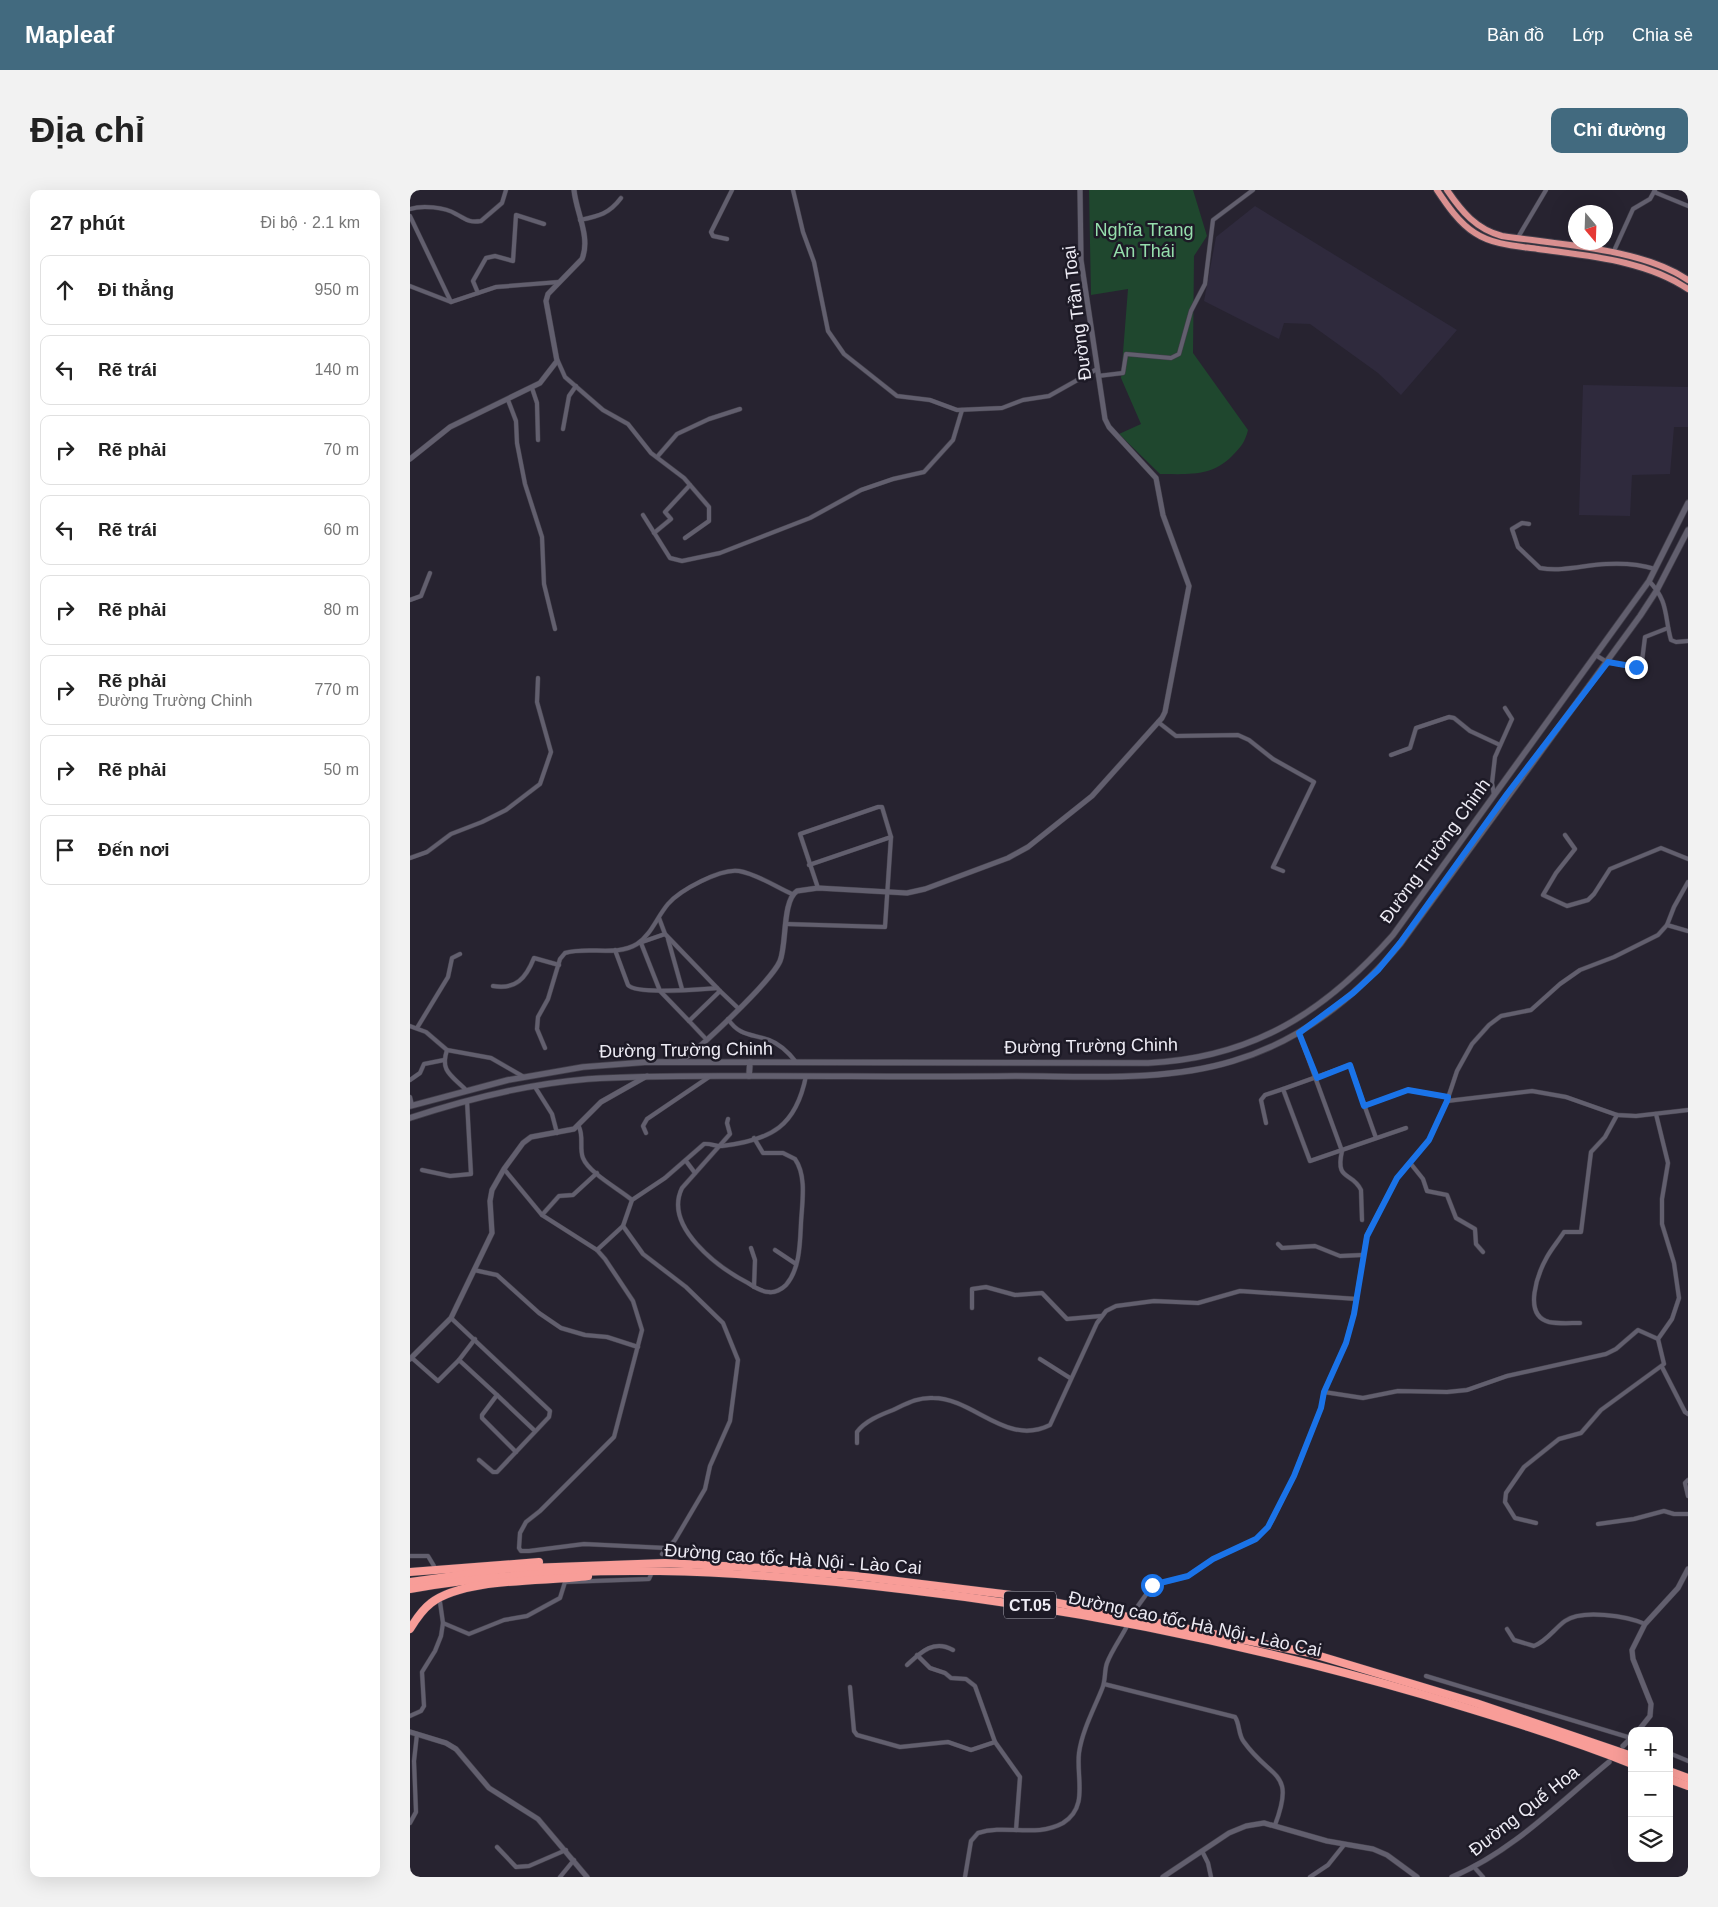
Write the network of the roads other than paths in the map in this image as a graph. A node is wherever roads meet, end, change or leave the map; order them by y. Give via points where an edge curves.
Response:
1 (506, 190) edge
2 (574, 190) edge
3 (732, 190) edge
4 (793, 190) edge
5 (1080, 190) edge
6 (1253, 190) edge
7 (1437, 190) edge
8 (1447, 190) edge
9 (1546, 190) edge
10 (1655, 191) edge
11 (621, 198) dead end
12 (1688, 206) edge
13 (410, 209) edge
14 (410, 216) edge
15 (580, 220) junction
16 (544, 224) dead end
17 (1518, 238) junction
18 (727, 239) dead end
19 (1513, 245) junction
20 (1612, 253) junction
21 (1688, 280) edge
22 (562, 282) junction
23 (410, 286) edge
24 (1688, 289) edge
25 (478, 293) junction
26 (452, 302) junction
27 (557, 359) junction
28 (1097, 369) junction
29 (1098, 376) junction
30 (576, 386) junction
31 (532, 388) junction
32 (508, 400) junction
33 (740, 410) dead end
34 (962, 410) junction
35 (562, 429) dead end
36 (538, 440) dead end
37 (657, 457) junction
38 (410, 459) edge
39 (690, 485) junction
40 (1688, 503) edge
41 (642, 515) dead end
42 (1529, 524) dead end
43 (1688, 530) edge
44 (654, 533) junction
45 (685, 538) dead end
46 (1655, 569) junction
47 (430, 573) dead end
48 (1649, 581) junction
49 (1658, 590) junction
50 (410, 600) edge
51 (1668, 628) junction
52 (555, 629) dead end
53 (1688, 641) edge
54 (1597, 656) junction
55 (1608, 662) junction
56 (538, 678) dead end
57 (1505, 708) dead end
58 (1158, 722) junction
59 (1500, 745) junction
60 (1391, 755) dead end
61 (1494, 795) junction
62 (1565, 835) dead end
63 (890, 837) junction
64 (410, 858) edge
65 (1688, 859) edge
66 (809, 865) junction
67 (1283, 871) dead end
68 (1688, 882) edge
69 (818, 888) junction
70 (889, 893) junction
71 (792, 894) junction
72 (658, 918) junction
73 (786, 924) junction
74 (1667, 926) junction
75 (1688, 932) edge
76 (667, 936) junction
77 (641, 942) junction
78 (636, 944) junction
79 (615, 950) junction
80 (460, 954) dead end
81 (559, 965) junction
82 (707, 978) junction
83 (493, 986) dead end
84 (682, 989) junction
85 (702, 989) junction
86 (719, 990) junction
87 (660, 991) junction
88 (1329, 997) junction
89 (1337, 1006) junction
90 (738, 1009) junction
91 (728, 1019) junction
92 (689, 1021) junction
93 (410, 1026) edge
94 (417, 1028) junction
95 (1299, 1033) junction
96 (706, 1039) junction
97 (545, 1048) dead end
98 (447, 1050) junction
99 (444, 1060) junction
100 (679, 1062) junction
101 (750, 1062) junction
102 (796, 1062) junction
103 (1157, 1063) junction
104 (1158, 1074) junction
105 (647, 1076) junction
106 (710, 1076) junction
107 (749, 1076) junction
108 (806, 1076) junction
109 (524, 1077) junction
110 (1317, 1078) junction
111 (410, 1080) edge
112 (535, 1087) junction
113 (465, 1089) junction
114 (1284, 1089) junction
115 (410, 1096) edge
116 (1448, 1099) junction
117 (467, 1101) junction
118 (411, 1105) edge
119 (1364, 1106) junction
120 (1688, 1110) edge
121 (1656, 1114) junction
122 (1617, 1115) junction
123 (410, 1118) edge
124 (728, 1119) dead end
125 (1266, 1123) dead end
126 (579, 1126) junction
127 (1406, 1128) dead end
128 (556, 1133) junction
129 (646, 1133) dead end
130 (754, 1138) junction
131 (1376, 1138) junction
132 (720, 1147) junction
133 (1342, 1150) junction
134 (686, 1161) junction
135 (1411, 1164) junction
136 (504, 1169) junction
137 (422, 1170) dead end
138 (597, 1173) junction
139 (695, 1173) junction
140 (632, 1200) junction
141 (542, 1215) junction
142 (1362, 1220) dead end
143 (623, 1226) junction
144 (1278, 1244) dead end
145 (751, 1248) dead end
146 (597, 1250) junction
147 (775, 1250) dead end
148 (1483, 1252) dead end
149 (1362, 1254) junction
150 (796, 1264) junction
151 (473, 1270) junction
152 (754, 1287) junction
153 (1356, 1299) junction
154 (972, 1308) dead end
155 (1101, 1316) junction
156 (451, 1318) junction
157 (1580, 1323) dead end
158 (1658, 1338) junction
159 (475, 1339) junction
160 (638, 1347) junction
161 (411, 1359) edge
162 (1040, 1359) dead end
163 (459, 1360) junction
164 (1662, 1367) junction
165 (1070, 1378) junction
166 (1324, 1392) junction
167 (498, 1395) junction
168 (1688, 1414) edge
169 (535, 1431) junction
170 (857, 1443) dead end
171 (516, 1452) junction
172 (479, 1460) dead end
173 (1688, 1480) edge
174 (1688, 1496) edge
175 (1688, 1514) edge
176 (1536, 1523) dead end
177 (1598, 1524) dead end
178 (666, 1548) junction
179 (662, 1554) dead end
180 (410, 1556) edge
181 (575, 1565) junction
182 (434, 1566) dead end
183 (653, 1570) dead end
184 (623, 1571) junction
185 (1688, 1571) edge
186 (410, 1572) edge
187 (410, 1582) edge
188 (410, 1589) edge
189 (440, 1602) dead end
190 (1135, 1610) dead end
191 (442, 1623) junction
192 (1645, 1624) junction
193 (1128, 1626) dead end
194 (1506, 1629) dead end
195 (410, 1630) edge
196 (953, 1650) dead end
197 (917, 1655) junction
198 (907, 1665) dead end
199 (1426, 1676) dead end
200 (1104, 1684) junction
201 (850, 1687) dead end
202 (410, 1716) edge
203 (1640, 1727) edge
204 (410, 1732) edge
205 (418, 1734) junction
206 (1628, 1737) edge
207 (1628, 1741) edge
208 (995, 1742) junction
209 (1623, 1746) dead end
210 (1628, 1755) edge
211 (1673, 1755) edge
212 (1688, 1761) edge
213 (1609, 1762) dead end
214 (1628, 1763) edge
215 (1672, 1772) edge
216 (1688, 1778) edge
217 (1673, 1780) edge
218 (1688, 1786) edge
219 (410, 1823) edge
220 (1275, 1825) junction
221 (1016, 1830) junction
222 (1344, 1845) junction
223 (497, 1847) dead end
224 (566, 1850) junction
225 (1202, 1851) junction
226 (574, 1860) junction
227 (1474, 1867) junction
228 (560, 1877) edge
229 (587, 1877) edge
230 (966, 1877) edge
231 (1164, 1877) edge
232 (1211, 1877) edge
233 (1310, 1877) edge
234 (1418, 1877) edge
235 (1452, 1877) edge
236 (1483, 1877) edge

1 - 13 street via 502,203 481,222 423,206
2 - 15 street
3 - 18 street via 711,232 713,236
4 - 34 street via 832,339 862,370 897,396 930,400
5 - 28 street, Đường Trần Toại via 1081,260
6 - 29 street via 1213,220 1205,284 1190,311 1179,354 1171,358 1126,354 1124,373
7 - 19 highway via 1461,221 1475,233
8 - 17 highway via 1480,228
9 - 17 street
10 - 12 street
10 - 20 street via 1650,199 1632,209
11 - 15 street via 604,215
14 - 26 street
15 - 22 street via 584,254
16 - 25 street via 516,215 513,261 495,256 486,258 473,281
17 - 19 street
17 - 20 highway
19 - 24 highway via 1618,262 1674,279
20 - 21 highway via 1651,262
22 - 25 street via 496,287
22 - 27 street via 548,294 546,301
23 - 26 street
25 - 26 street
27 - 30 street via 563,374
27 - 31 street via 543,381
28 - 29 street, Đường Trần Toại
28 - 34 street via 1049,396 1023,400 1002,408
29 - 58 street, Đường Trần Toại via 1109,427 1156,478 1163,515 1190,586 1168,705
30 - 35 street via 569,396
30 - 37 street via 607,412 628,424
31 - 32 street
31 - 36 street via 537,403
32 - 38 street via 450,427
32 - 52 street via 516,421 516,443 525,484 542,537 544,584
33 - 37 street via 709,419 677,434
34 - 44 street via 953,440 924,472 862,490 800,522 720,553 682,561 670,558
37 - 39 street
39 - 44 street via 665,512 671,520
39 - 45 street via 709,507 710,516 709,521
40 - 46 main road, Đường Trường Chinh
41 - 44 street
42 - 46 street via 1522,523 1512,530 1518,547 1540,568 1635,564
43 - 49 main road, Đường Trường Chinh
46 - 48 main road, Đường Trường Chinh
47 - 50 street via 421,596
48 - 49 street
48 - 54 main road, Đường Trường Chinh
49 - 51 street via 1667,612
49 - 55 main road, Đường Trường Chinh
51 - 53 street via 1673,642
51 - 55 street via 1645,637 1639,666
54 - 55 street
54 - 61 main road, Đường Trường Chinh
55 - 89 main road, Đường Trường Chinh via 1507,794 1400,943 1378,970
56 - 64 street via 538,702 551,752 540,784 506,810 451,834 427,852
57 - 59 street via 1512,719
58 - 67 street via 1176,736 1238,735 1314,782 1273,866
58 - 70 street, Đường Trần Toại via 1092,796 1019,853 925,889
59 - 60 street via 1449,717 1416,728 1410,748
59 - 61 street via 1493,769
61 - 88 main road, Đường Trường Chinh via 1393,935 1368,963
62 - 65 street via 1575,849 1543,896 1566,906 1592,897 1610,869 1650,852 1665,848
63 - 66 street
63 - 66 street via 884,810 878,806 805,831 800,837
63 - 70 street
66 - 69 street
68 - 74 street
69 - 70 street, Đường Trần Toại
69 - 71 street, Đường Trần Toại
70 - 73 street via 883,927
71 - 72 street via 743,872 732,871 686,890 668,903
71 - 73 street
72 - 76 street
72 - 78 street
73 - 90 street via 777,968
74 - 75 street
74 - 116 street via 1658,935 1572,975 1531,1010 1506,1014 1495,1020 1467,1052
76 - 77 street
76 - 82 street
76 - 84 street
77 - 78 street
77 - 87 street
78 - 79 street
79 - 81 street via 567,952
79 - 87 street via 629,988
80 - 94 street via 452,958 448,976
81 - 83 street via 534,958 525,977 516,985 506,988
81 - 97 street via 537,1022
82 - 85 street
82 - 86 street
84 - 85 street
84 - 87 street
85 - 86 street
86 - 90 street
86 - 92 street
87 - 92 street
88 - 89 main road
88 - 103 main road, Đường Trường Chinh via 1292,1023 1244,1046 1198,1058
89 - 95 main road, Đường Trường Chinh
90 - 91 street
91 - 96 street
91 - 102 street via 737,1030 777,1045
92 - 96 street
93 - 94 street
94 - 98 street
95 - 104 main road, Đường Trường Chinh via 1233,1061
95 - 110 street
96 - 100 street
98 - 99 street
98 - 109 street via 490,1058
99 - 111 street via 424,1064 420,1073
99 - 113 street via 445,1068
100 - 101 main road, Đường Trường Chinh
100 - 109 main road, Đường Trường Chinh via 583,1068
101 - 102 main road, Đường Trường Chinh
101 - 107 main road
102 - 103 main road, Đường Trường Chinh
103 - 104 main road
104 - 108 main road, Đường Trường Chinh
105 - 106 main road, Đường Trường Chinh
105 - 112 main road, Đường Trường Chinh
105 - 126 street via 601,1102
106 - 107 main road, Đường Trường Chinh
106 - 129 street via 647,1120 643,1126
107 - 108 main road, Đường Trường Chinh
108 - 130 street via 799,1103 788,1121 780,1128
109 - 113 main road, Đường Trường Chinh
110 - 114 street
110 - 119 street via 1350,1065
110 - 133 street
112 - 117 main road, Đường Trường Chinh
112 - 128 street via 552,1114
113 - 118 main road, Đường Trường Chinh
114 - 125 street via 1261,1100
114 - 133 street via 1310,1161
115 - 118 street
116 - 119 street via 1408,1090
116 - 122 street via 1532,1092 1566,1096
116 - 135 street via 1429,1140
117 - 123 main road, Đường Trường Chinh
117 - 137 street via 471,1174 455,1176
119 - 131 street
120 - 121 street
121 - 122 street
121 - 158 street via 1668,1163 1662,1224 1674,1262 1679,1298 1672,1319
122 - 157 street via 1605,1137 1591,1152 1581,1232 1564,1232 1547,1257 1536,1286 1534,1307 1537,1314 1548,1322
124 - 132 street via 731,1133
126 - 128 street
126 - 138 street via 583,1158
127 - 131 street
128 - 136 street via 528,1138
130 - 132 street
130 - 150 street via 763,1153 788,1155 800,1166 802,1213
131 - 133 street
132 - 134 street via 704,1144
132 - 139 street
133 - 142 street via 1339,1162 1342,1171 1361,1190
134 - 139 street
134 - 140 street
135 - 148 street via 1423,1179 1427,1191 1448,1196 1456,1218 1475,1229 1476,1244
135 - 149 street via 1397,1178 1374,1219
136 - 141 street
136 - 151 street via 491,1196 492,1233
138 - 140 street
138 - 141 street via 573,1195 559,1196
139 - 152 street via 682,1188 679,1198 679,1212 688,1231 712,1260
140 - 143 street
141 - 146 street
143 - 146 street
143 - 178 street via 643,1254 686,1287 723,1323 738,1360 730,1421 710,1466 705,1489
144 - 149 street via 1282,1248 1315,1246 1340,1256
145 - 152 street via 755,1260
146 - 160 street via 633,1301 642,1328
147 - 150 street
149 - 153 street
150 - 152 street via 788,1282 780,1290 769,1292
151 - 156 street
151 - 160 street via 497,1274 559,1327 585,1335 609,1337
153 - 155 street via 1240,1291 1198,1302 1154,1301 1116,1306
153 - 166 street via 1346,1343
154 - 155 street via 972,1289 980,1287 1015,1295 1042,1293 1068,1319
155 - 165 street
156 - 159 street
156 - 161 street
158 - 164 street
158 - 166 street via 1638,1330 1606,1354 1507,1376 1467,1390 1398,1391 1363,1398
159 - 163 street
159 - 169 street via 550,1411 549,1417
160 - 178 street via 613,1438 526,1522 520,1533 519,1548 529,1551 584,1544
161 - 163 street via 438,1381
162 - 165 street
163 - 167 street
164 - 168 street via 1684,1412
164 - 176 street via 1601,1410 1581,1433 1559,1439 1524,1467 1506,1493 1505,1502 1515,1518
165 - 170 street via 1052,1422 1045,1427 1009,1429 948,1400 927,1398 906,1404 863,1425 857,1432
166 - 190 street via 1321,1408 1297,1468 1268,1527 1256,1539 1213,1559 1188,1576 1152,1585
167 - 169 street
167 - 171 street via 482,1418
169 - 171 street
171 - 172 street via 495,1473
173 - 174 street via 1685,1483
175 - 177 street via 1664,1510 1634,1519
178 - 179 street
180 - 182 street via 428,1556
181 - 186 highway via 520,1562
181 - 187 highway, Đường cao tốc Hà Nội - Lào Cai / CT.05 via 504,1569
181 - 210 highway, Đường cao tốc Hà Nội - Lào Cai / CT.05 via 635,1563 762,1568 895,1580 1047,1601 1310,1653 1476,1703
183 - 191 street via 649,1579 566,1582 560,1598 527,1616 498,1622 468,1634
184 - 188 highway, Đường cao tốc Hà Nội - Lào Cai / CT.05 via 506,1575
184 - 195 highway via 510,1581 450,1593 431,1603
184 - 214 highway, Đường cao tốc Hà Nội - Lào Cai / CT.05 via 762,1574 855,1583 1030,1605 1151,1626 1329,1668 1512,1722
185 - 192 street via 1678,1588
189 - 191 street
191 - 202 street via 438,1643 422,1672 424,1706
192 - 194 street via 1628,1617 1575,1617 1564,1621 1534,1646 1514,1640
192 - 203 street via 1633,1655 1650,1699 1651,1710
193 - 200 street via 1107,1662
196 - 197 street via 937,1645
197 - 198 street
197 - 208 street via 930,1668 951,1678 973,1683
199 - 206 street
200 - 220 street via 1235,1717 1244,1743 1282,1782 1283,1803
200 - 221 street via 1080,1748 1080,1794 1076,1810 1063,1823 1046,1830
201 - 208 street via 857,1735 900,1747 948,1742 971,1750
204 - 205 street
205 - 219 street via 414,1761 416,1812
205 - 224 street via 456,1749 489,1788 538,1818
207 - 209 street
208 - 221 street via 1020,1777
211 - 212 street
213 - 227 street, Đường Quế Hoa via 1521,1835
215 - 216 highway
217 - 218 highway
220 - 222 street
220 - 225 street via 1264,1823 1237,1828
221 - 230 street via 978,1833 974,1837
222 - 233 street via 1328,1865
222 - 234 street via 1381,1852
223 - 224 street via 516,1867 529,1866
224 - 226 street
225 - 231 street
225 - 232 street
226 - 228 street
226 - 229 street
227 - 235 street, Đường Quế Hoa
227 - 236 street

